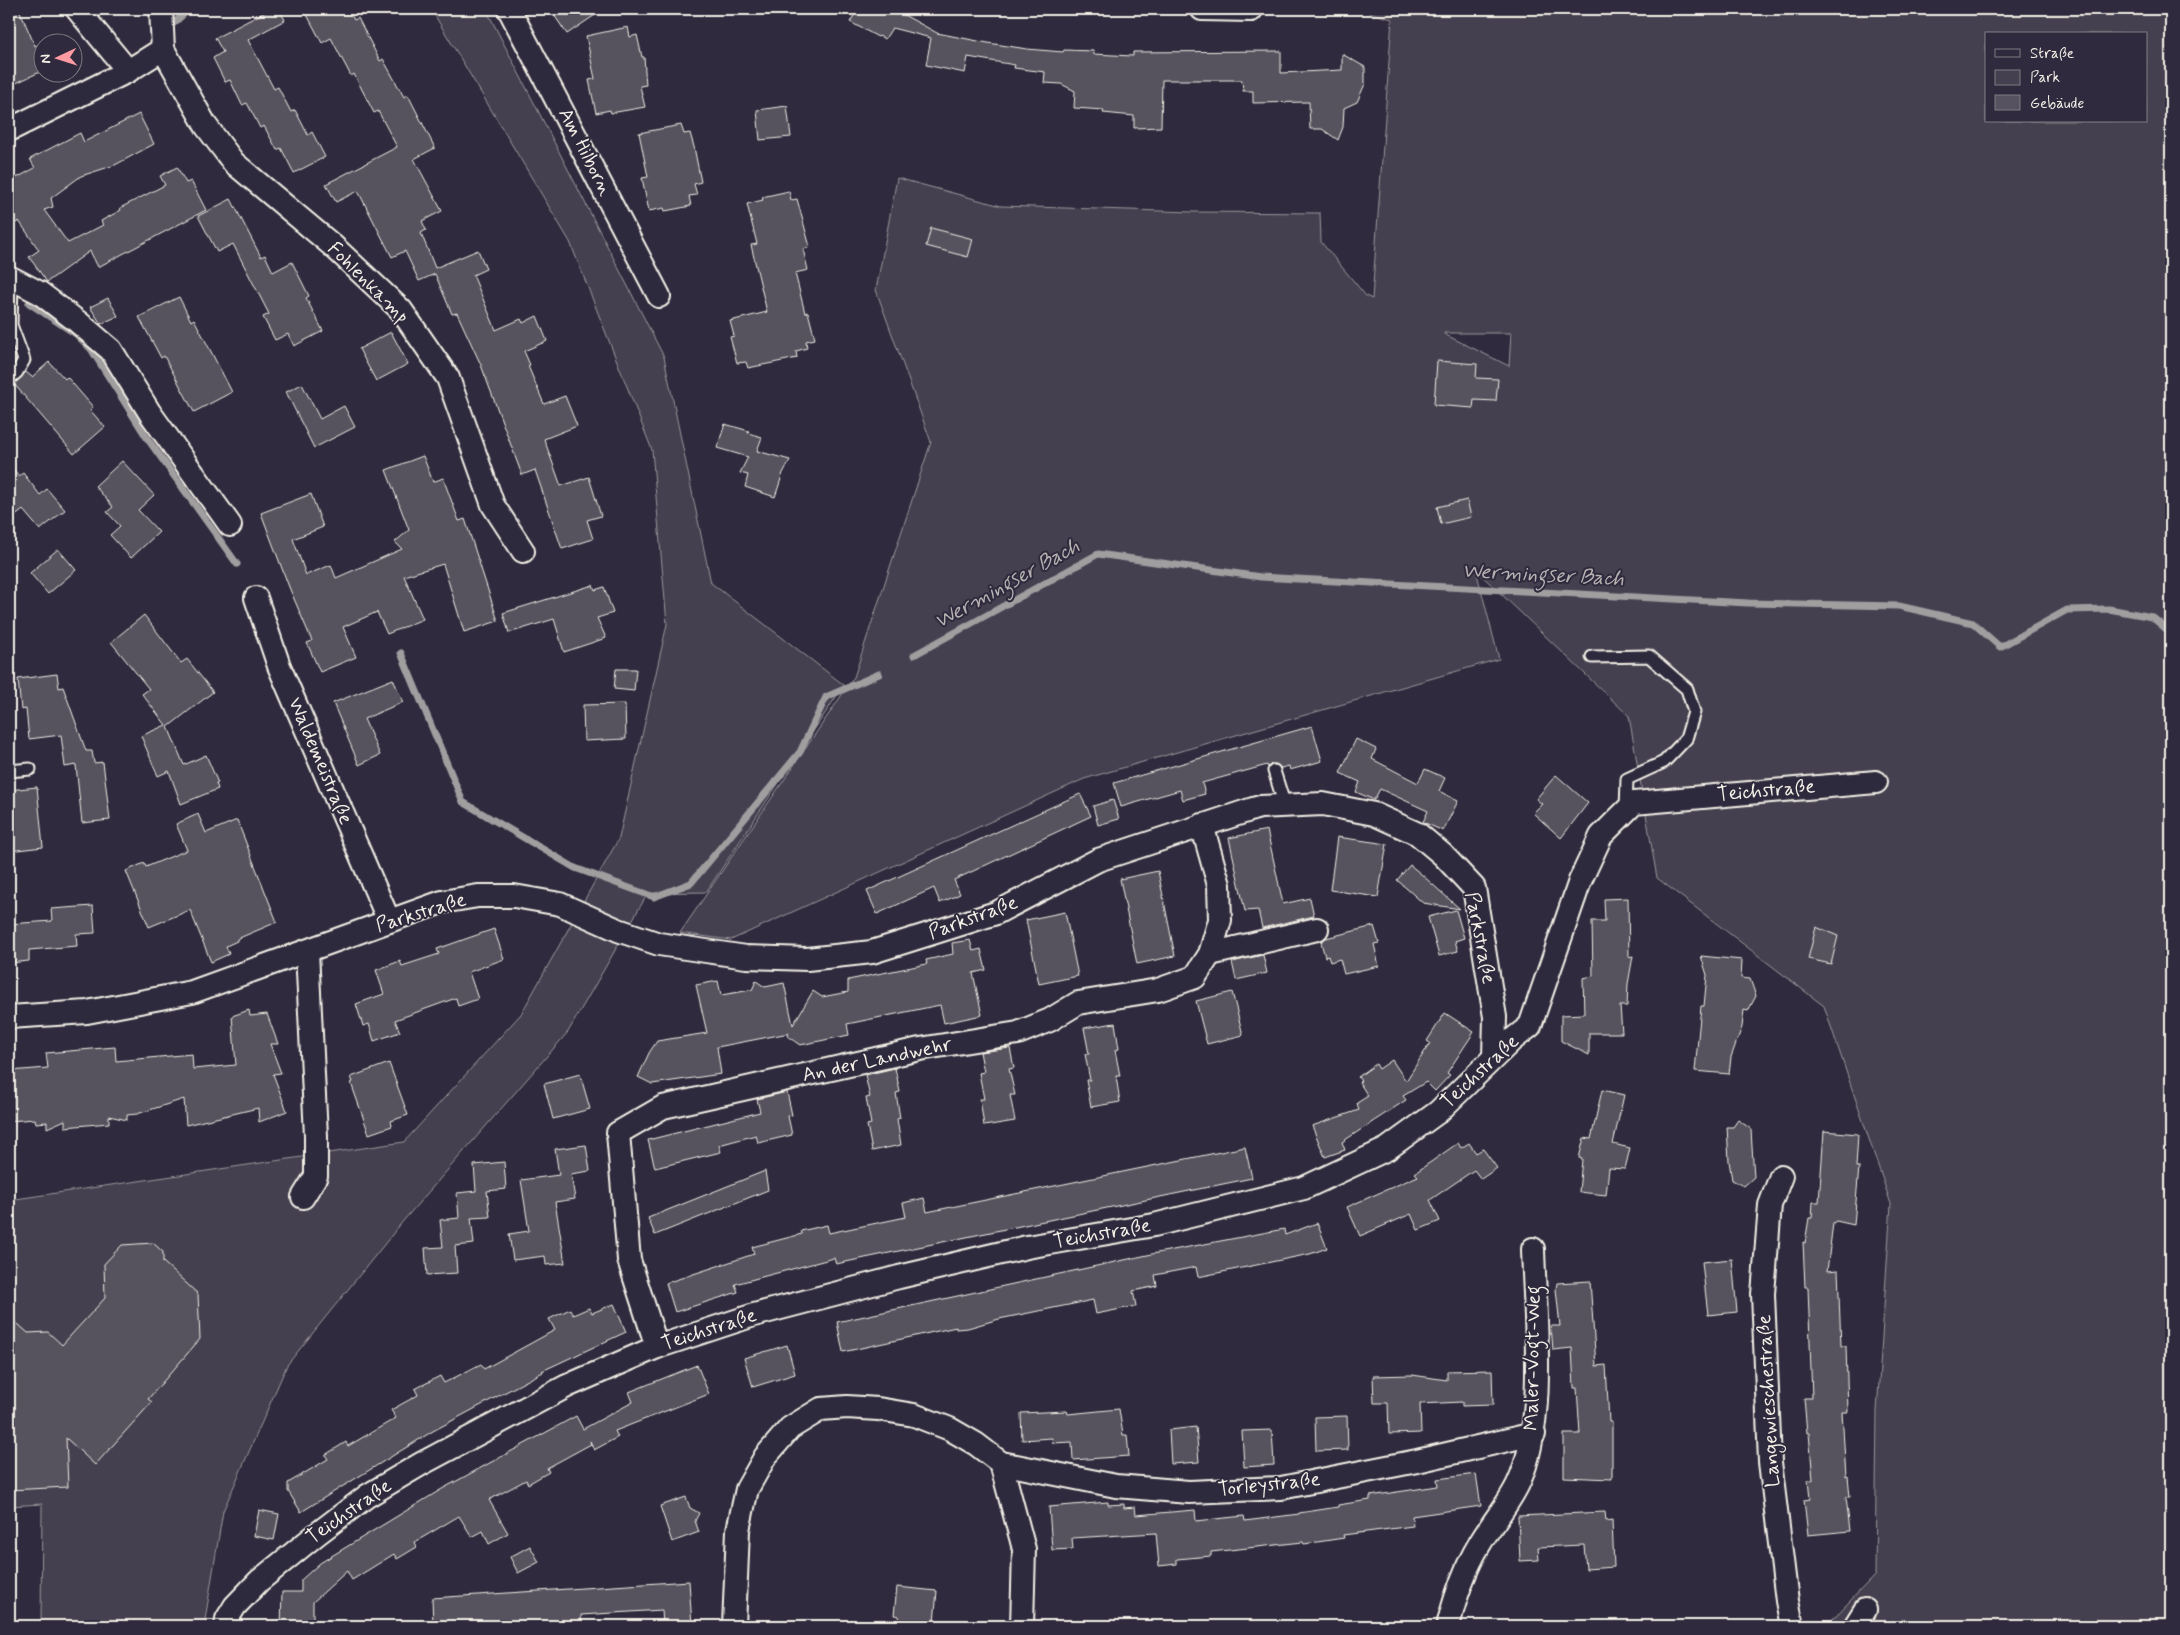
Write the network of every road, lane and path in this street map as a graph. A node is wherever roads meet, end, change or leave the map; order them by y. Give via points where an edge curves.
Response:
1 (77, 9) edge
2 (162, 9) edge
3 (509, 9) edge
4 (1202, 9) edge
5 (1251, 10) edge
6 (163, 49) junction
7 (128, 70) junction
8 (9, 130) edge
9 (10, 278) edge
10 (659, 296) dead end
11 (9, 379) edge
12 (230, 525) dead end
13 (523, 551) dead end
14 (256, 598) dead end
15 (1592, 657) dead end
16 (30, 769) dead end
17 (9, 771) edge
18 (1274, 771) dead end
19 (1876, 782) dead end
20 (1284, 806) junction
21 (1626, 810) junction
22 (1202, 825) junction
23 (389, 921) junction
24 (1317, 929) dead end
25 (307, 951) junction
26 (1210, 954) junction
27 (9, 1017) edge
28 (1494, 1057) junction
29 (1781, 1176) dead end
30 (302, 1197) dead end
31 (1533, 1249) dead end
32 (657, 1347) junction
33 (1534, 1434) junction
34 (1001, 1463) junction
35 (226, 1626) edge
36 (734, 1626) edge
37 (1022, 1626) edge
38 (1448, 1626) edge
39 (1792, 1626) edge

1 - 7 street
2 - 6 street
3 - 10 street, Am Hilborn
4 - 5 street
6 - 7 street
6 - 13 street, Fohlenkamp via 206,126 234,163 333,246 402,310 448,378 493,505
7 - 8 street
9 - 11 lane via 11,325 24,360
9 - 12 street via 40,293 111,350 150,413
14 - 23 street, Waldemeistraße via 279,666
15 - 21 lane via 1649,656 1686,689 1694,712 1686,739 1664,762 1627,778
16 - 17 lane
18 - 20 lane
19 - 21 street, Teichstraße via 1634,803
20 - 22 street, Parkstraße via 1260,807
20 - 28 street, Parkstraße via 1323,804 1374,814 1418,834 1474,888 1495,1017
21 - 28 street, Teichstraße via 1601,836 1580,881 1530,1026
22 - 23 street, Parkstraße via 1098,860 996,913 872,952 806,959 746,957 675,947 618,930 560,904 514,896 478,896 442,902
22 - 26 street, An der Landwehr via 1219,885 1220,920
23 - 25 street, Parkstraße
24 - 26 street
25 - 27 street, Parkstraße via 192,992 86,1012
25 - 30 street via 316,1176
26 - 32 street, An der Landwehr via 1195,977 1158,990 1078,1003 1050,1020 1018,1033 920,1049 663,1107 618,1133 629,1260
28 - 32 street, Teichstraße via 1438,1112 1387,1149 1304,1188 1154,1225 1027,1247 899,1277 754,1315
29 - 39 street, Langewieschestraße via 1770,1205 1763,1294 1770,1462
31 - 33 street, Maler-Vogt-Weg
32 - 35 street, Teichstraße via 566,1386 367,1496 259,1581 235,1606
33 - 34 street, Torleystraße via 1281,1488 1189,1492 1116,1486
33 - 38 street, Maler-Vogt-Weg via 1518,1484 1478,1546 1457,1591
34 - 36 street via 950,1429 914,1415 846,1407 821,1409 804,1417 765,1457 747,1489 738,1530
34 - 37 street via 1024,1549

